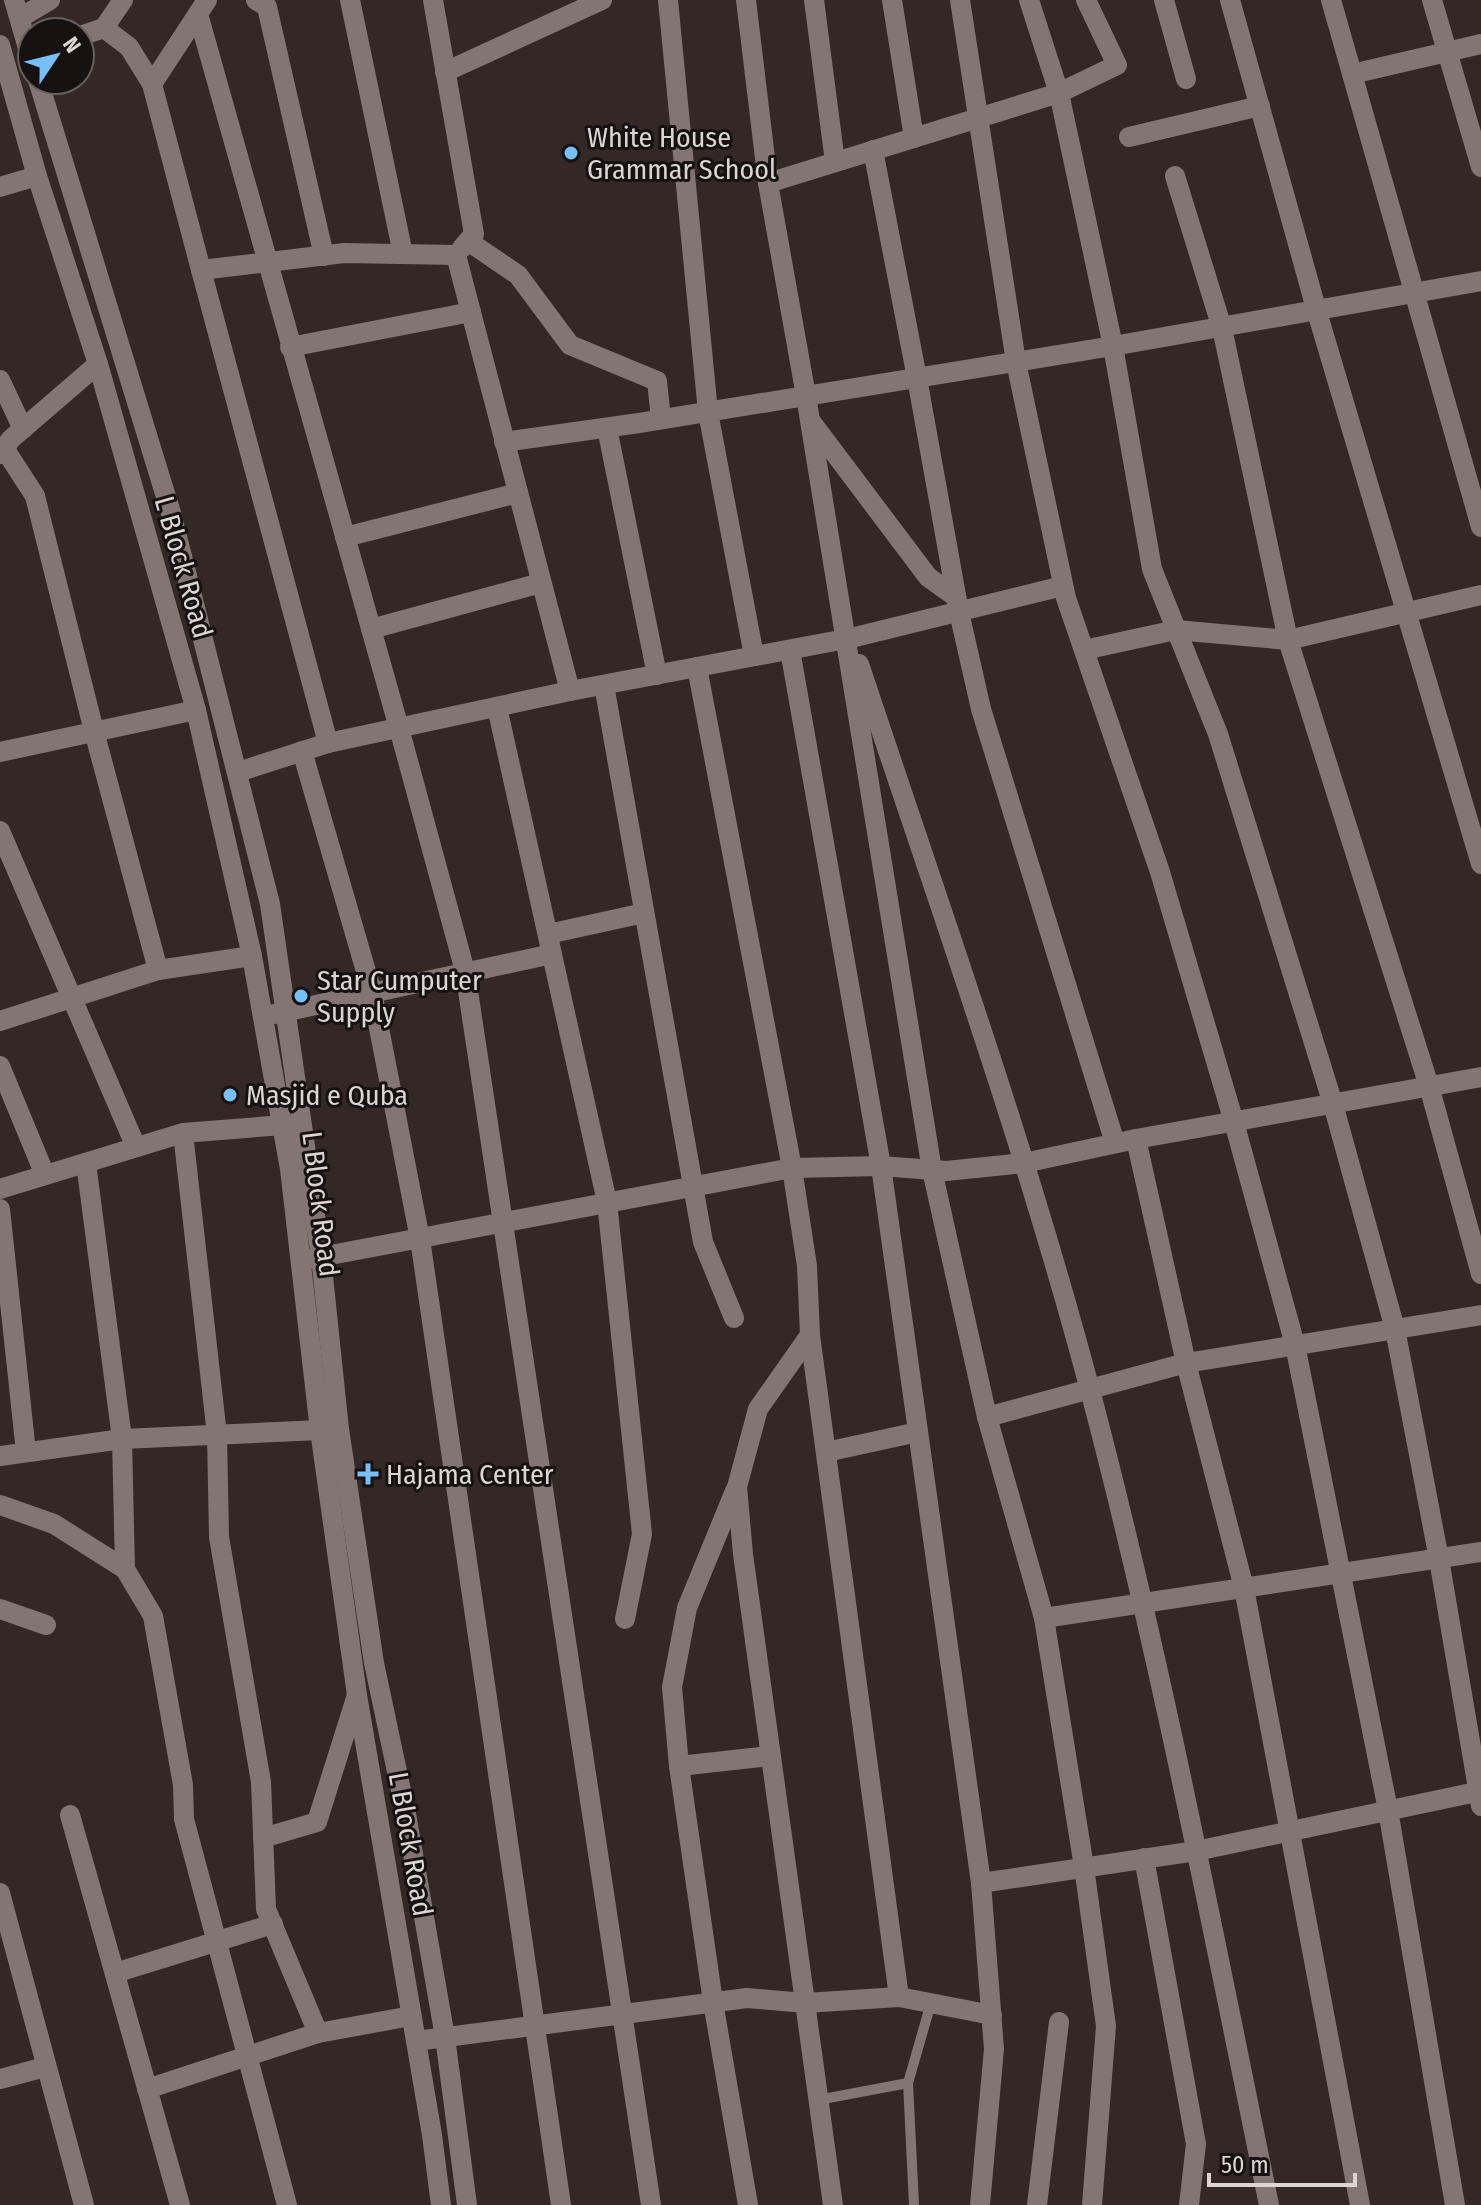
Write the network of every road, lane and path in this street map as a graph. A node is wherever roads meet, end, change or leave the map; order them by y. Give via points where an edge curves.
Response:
1 (50, 0) edge
2 (123, 0) edge
3 (256, 0) edge
4 (350, 0) edge
5 (433, 0) edge
6 (602, 0) edge
7 (668, 0) edge
8 (746, 0) edge
9 (814, 0) edge
10 (892, 0) edge
11 (960, 0) edge
12 (1029, 0) edge
13 (1086, 0) edge
14 (1164, 0) edge
15 (1230, 0) edge
16 (1331, 0) edge
17 (1432, 0) edge
18 (202, 7) edge
19 (17, 9) edge
20 (104, 28) junction
21 (96, 31) edge
22 (1481, 44) edge
23 (0, 45) edge
24 (1447, 52) junction
25 (445, 72) junction
26 (1352, 74) junction
27 (1186, 79) dead end
28 (152, 84) junction
29 (1059, 93) junction
30 (43, 96) edge
31 (1260, 106) junction
32 (978, 118) junction
33 (1129, 137) dead end
34 (914, 138) junction
35 (873, 150) junction
36 (835, 162) junction
37 (1481, 167) edge
38 (37, 176) junction
39 (1175, 176) dead end
40 (768, 183) junction
41 (0, 187) edge
42 (462, 248) junction
43 (403, 254) junction
44 (324, 256) junction
45 (266, 263) junction
46 (201, 270) junction
47 (1481, 281) edge
48 (1415, 295) junction
49 (471, 312) junction
50 (1317, 312) junction
51 (1222, 328) junction
52 (1113, 346) junction
53 (290, 347) junction
54 (1016, 362) junction
55 (98, 364) junction
56 (917, 378) junction
57 (0, 380) edge
58 (806, 396) junction
59 (708, 412) junction
60 (661, 419) junction
61 (809, 419) junction
62 (607, 428) junction
63 (23, 429) junction
64 (504, 442) junction
65 (2, 451) edge
66 (518, 493) junction
67 (1481, 527) edge
68 (345, 537) junction
69 (541, 583) junction
70 (1063, 586) junction
71 (1481, 595) edge
72 (957, 605) junction
73 (1406, 613) junction
74 (371, 629) junction
75 (1176, 630) junction
76 (848, 638) junction
77 (1288, 640) junction
78 (790, 650) junction
79 (1084, 650) junction
80 (754, 656) junction
81 (697, 667) junction
82 (657, 675) junction
83 (604, 685) junction
84 (570, 691) junction
85 (497, 707) junction
86 (196, 710) junction
87 (399, 728) junction
88 (94, 731) junction
89 (328, 743) junction
90 (302, 751) junction
91 (0, 752) edge
92 (238, 772) junction
93 (0, 831) edge
94 (1481, 864) edge
95 (644, 913) junction
96 (550, 944) junction
97 (252, 956) junction
98 (158, 970) junction
99 (465, 971) junction
100 (372, 992) junction
101 (71, 999) junction
102 (286, 1012) junction
103 (265, 1016) junction
104 (0, 1021) edge
105 (0, 1066) edge
106 (1481, 1077) edge
107 (1429, 1086) junction
108 (1333, 1104) junction
109 (1234, 1122) junction
110 (283, 1125) junction
111 (183, 1133) junction
112 (1126, 1141) junction
113 (136, 1147) junction
114 (86, 1163) junction
115 (1024, 1163) junction
116 (881, 1166) junction
117 (792, 1168) junction
118 (932, 1170) junction
119 (45, 1175) junction
120 (692, 1186) junction
121 (0, 1189) edge
122 (607, 1202) junction
123 (0, 1209) edge
124 (504, 1222) junction
125 (420, 1239) junction
126 (321, 1257) junction
127 (300, 1261) junction
128 (1481, 1274) edge
129 (1481, 1315) edge
130 (734, 1318) dead end
131 (1395, 1329) junction
132 (810, 1335) junction
133 (1295, 1345) junction
134 (1186, 1363) junction
135 (1090, 1389) junction
136 (987, 1417) junction
137 (320, 1430) junction
138 (918, 1432) junction
139 (217, 1435) junction
140 (122, 1439) junction
141 (26, 1452) junction
142 (826, 1452) junction
143 (0, 1456) edge
144 (737, 1487) junction
145 (0, 1505) edge
146 (1481, 1552) edge
147 (1439, 1559) junction
148 (125, 1569) junction
149 (1339, 1574) junction
150 (1244, 1588) junction
151 (1143, 1603) junction
152 (0, 1609) edge
153 (1044, 1618) junction
154 (625, 1619) dead end
155 (46, 1625) dead end
156 (357, 1695) junction
157 (770, 1756) junction
158 (679, 1766) junction
159 (1480, 1796) edge
160 (1388, 1810) junction
161 (70, 1815) dead end
162 (1290, 1831) junction
163 (263, 1838) junction
164 (1196, 1851) junction
165 (1144, 1858) junction
166 (1084, 1867) junction
167 (981, 1883) junction
168 (0, 1893) edge
169 (273, 1924) junction
170 (217, 1942) junction
171 (115, 1973) junction
172 (899, 1997) junction
173 (713, 2002) junction
174 (805, 2003) junction
175 (931, 2003) junction
176 (620, 2013) junction
177 (992, 2015) junction
178 (411, 2016) junction
179 (1059, 2022) dead end
180 (535, 2025) junction
181 (318, 2033) junction
182 (445, 2037) junction
183 (416, 2041) junction
184 (248, 2057) junction
185 (45, 2067) junction
186 (0, 2079) edge
187 (908, 2083) junction
188 (147, 2089) junction
189 (818, 2100) junction
190 (84, 2205) edge
191 (180, 2205) edge
192 (287, 2205) edge
193 (441, 2205) edge
194 (467, 2205) edge
195 (561, 2205) edge
196 (651, 2205) edge
197 (748, 2205) edge
198 (833, 2205) edge
199 (914, 2205) edge
200 (980, 2205) edge
201 (1037, 2205) edge
202 (1092, 2205) edge
203 (1189, 2205) edge
204 (1269, 2205) edge
205 (1360, 2205) edge
206 (1455, 2205) edge

1 - 19 street
2 - 20 street
3 - 44 street via 267,7
4 - 43 street
5 - 25 street
6 - 25 street
7 - 59 street
8 - 40 street
9 - 36 street
10 - 34 street
11 - 32 street
12 - 29 street
13 - 29 street via 1117,65
14 - 27 street
15 - 31 street
16 - 26 street
17 - 24 street
18 - 28 street
18 - 45 street
20 - 21 street
20 - 28 street via 129,47
22 - 24 street
23 - 38 street, L Block Road
24 - 26 street
24 - 37 street
25 - 42 street via 474,234
26 - 48 street
28 - 46 street
29 - 32 street
29 - 52 street
30 - 92 street, L Block Road via 171,513
31 - 33 street
31 - 50 street
32 - 34 street
32 - 54 street
34 - 35 street
35 - 36 street
35 - 56 street
36 - 40 street
38 - 41 street
38 - 55 street, L Block Road
39 - 51 street
40 - 58 street
42 - 43 street
42 - 49 street
42 - 60 street via 518,275 570,345 657,381
43 - 44 street
44 - 45 street
45 - 46 street
45 - 53 street
46 - 89 street
47 - 48 street
48 - 50 street
48 - 67 street
49 - 53 street
49 - 64 street
50 - 51 street
50 - 73 street
51 - 52 street
51 - 77 street
52 - 54 street
52 - 75 street via 1152,569
53 - 68 street
54 - 56 street
54 - 70 street
55 - 63 street
55 - 86 street, L Block Road
56 - 58 street
56 - 72 street
57 - 63 street
58 - 59 street
58 - 61 street
59 - 60 street
59 - 80 street
60 - 62 street
61 - 72 street via 928,577
61 - 76 street
62 - 64 street
62 - 82 street
63 - 65 street
64 - 66 street
65 - 88 street via 35,496
66 - 68 street
66 - 69 street
68 - 74 street
69 - 74 street
69 - 84 street
70 - 72 street
70 - 79 street
71 - 73 street
72 - 76 street
72 - 112 street via 981,709
73 - 77 street
73 - 94 street
74 - 87 street
75 - 77 street
75 - 79 street
75 - 108 street via 1218,734
76 - 78 street
76 - 115 street
76 - 118 street
77 - 107 street
78 - 80 street
78 - 116 street
79 - 109 street via 1160,872
80 - 81 street
81 - 82 street
81 - 117 street
82 - 83 street
83 - 84 street
83 - 95 street
84 - 85 street
85 - 87 street
85 - 96 street
86 - 88 street
86 - 97 street, L Block Road
87 - 89 street
87 - 99 street
88 - 91 street
88 - 98 street
89 - 90 street
90 - 92 street
90 - 100 street
92 - 102 street, L Block Road via 270,904
93 - 101 street
95 - 96 street
95 - 120 street
96 - 99 street
96 - 122 street
97 - 98 street
97 - 103 street, L Block Road
98 - 101 street
99 - 100 street
99 - 124 street
100 - 102 street
100 - 125 street
101 - 104 street
101 - 113 street
102 - 103 street
102 - 126 street, L Block Road
103 - 110 street, L Block Road
105 - 119 street
106 - 107 street
107 - 108 street
107 - 128 street
108 - 109 street
108 - 131 street
109 - 112 street
109 - 133 street
110 - 111 street
110 - 127 street, L Block Road
111 - 113 street
111 - 139 street
112 - 115 street
112 - 134 street
113 - 114 street
114 - 119 street
114 - 140 street
115 - 118 street
115 - 135 street
116 - 117 street
116 - 118 street
116 - 138 street
117 - 120 street
117 - 132 street via 807,1266
118 - 136 street
119 - 121 street
120 - 122 street
120 - 130 street via 703,1242
122 - 124 street
122 - 154 street via 642,1534
123 - 141 street
124 - 125 street
124 - 176 street
125 - 126 street
125 - 180 street
126 - 127 street
126 - 182 street, L Block Road via 339,1429 374,1663
127 - 137 street, L Block Road
129 - 131 street
131 - 133 street
131 - 147 street
132 - 142 street
132 - 144 street via 758,1409
133 - 134 street
133 - 149 street
134 - 135 street
134 - 150 street
135 - 136 street
135 - 151 street
136 - 153 street
137 - 139 street
137 - 156 street, L Block Road
138 - 142 street
138 - 167 street
139 - 140 street
139 - 163 street via 219,1537 261,1782
140 - 141 street
140 - 148 street
141 - 143 street
142 - 172 street
144 - 157 street
144 - 158 street via 687,1608 672,1687
145 - 148 street via 54,1524
146 - 147 street
147 - 149 street
147 - 159 street
148 - 170 street via 153,1616 183,1785 184,1819
149 - 150 street
149 - 160 street
150 - 151 street
150 - 162 street
151 - 153 street
151 - 164 street
152 - 155 street
153 - 166 street
156 - 163 street via 317,1822
156 - 178 street, L Block Road
157 - 158 street
157 - 174 street
158 - 173 street
159 - 160 street
160 - 162 street
160 - 206 street
161 - 171 street
162 - 164 street
162 - 205 street
163 - 169 street via 266,1909
164 - 165 street
164 - 204 street
165 - 166 street
165 - 203 street via 1196,2144
166 - 167 street
166 - 202 street via 1106,2026
167 - 177 street
168 - 185 street
169 - 170 street
169 - 181 street
170 - 171 street
170 - 184 street
171 - 188 street
172 - 174 street
172 - 175 street
173 - 174 street via 747,1998
173 - 176 street
173 - 197 street
174 - 189 street
175 - 177 street
175 - 187 lane
176 - 180 street
176 - 196 street
177 - 200 street via 994,2049
178 - 181 street
178 - 183 street, L Block Road
179 - 201 street
180 - 182 street
180 - 195 street
181 - 184 street
182 - 183 street
182 - 194 street, L Block Road
183 - 193 street, L Block Road
184 - 188 street
184 - 192 street
185 - 186 street
185 - 190 street
187 - 189 lane
187 - 199 lane
188 - 191 street
189 - 198 street

